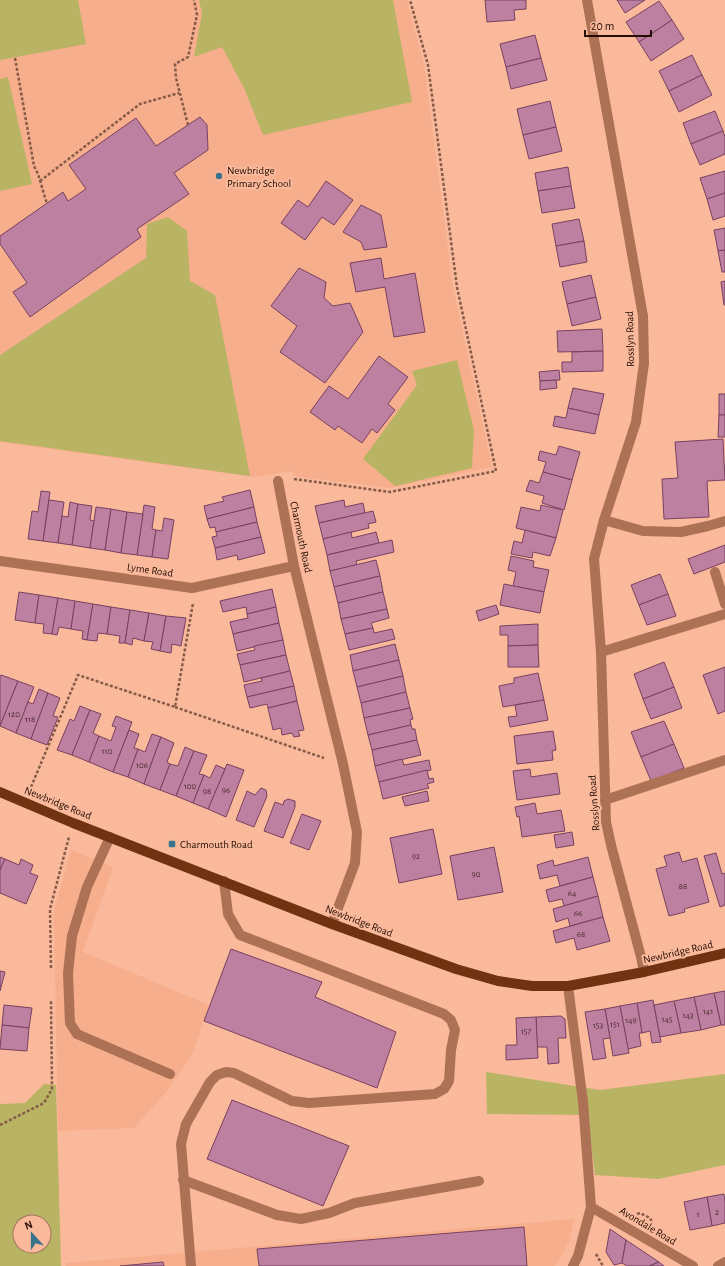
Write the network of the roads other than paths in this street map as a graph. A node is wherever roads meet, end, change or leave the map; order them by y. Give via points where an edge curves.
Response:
1 (587, 0) edge
2 (278, 481) road end
3 (604, 520) junction
4 (725, 521) edge
5 (0, 561) edge
6 (294, 566) junction
7 (715, 572) dead end
8 (725, 604) edge
9 (725, 614) edge
10 (601, 652) junction
11 (725, 760) edge
12 (0, 792) edge
13 (604, 800) junction
14 (110, 837) junction
15 (224, 881) junction
16 (332, 924) junction
17 (725, 953) edge
18 (644, 972) junction
19 (568, 986) junction
20 (170, 1074) dead end
21 (183, 1180) junction
22 (479, 1181) dead end
23 (591, 1207) junction
24 (725, 1262) edge
25 (191, 1266) edge
26 (573, 1266) edge
27 (693, 1266) edge
28 (718, 1266) edge

1 - 3 street, Rosslyn Road via 643,316 644,362 636,422
2 - 6 street, Charmouth Road
3 - 4 street via 643,531 681,532
3 - 10 street, Rosslyn Road via 594,560
5 - 6 street, Lyme Road via 195,588
6 - 16 street, Charmouth Road via 343,764 357,832 355,863
7 - 8 street
9 - 10 street
10 - 13 street, Rosslyn Road
11 - 13 street
12 - 14 main road, Newbridge Road
13 - 18 street, Rosslyn Road via 611,845
14 - 15 main road, Newbridge Road
14 - 20 street via 87,887 72,936 68,973 70,1023 77,1034
15 - 16 main road, Newbridge Road
15 - 21 street via 228,914 240,935 444,1014 451,1020 455,1030 449,1081 444,1089 435,1094 309,1103 292,1101 234,1073 217,1075 210,1082 186,1124 181,1144
16 - 19 main road, Newbridge Road via 456,969 498,981 532,986
17 - 18 main road, Newbridge Road
18 - 19 main road, Newbridge Road
19 - 23 street via 583,1102
21 - 22 street via 277,1215 301,1219 329,1213 362,1201
21 - 25 street
23 - 26 street
23 - 27 street, Avondale Road
24 - 28 street

